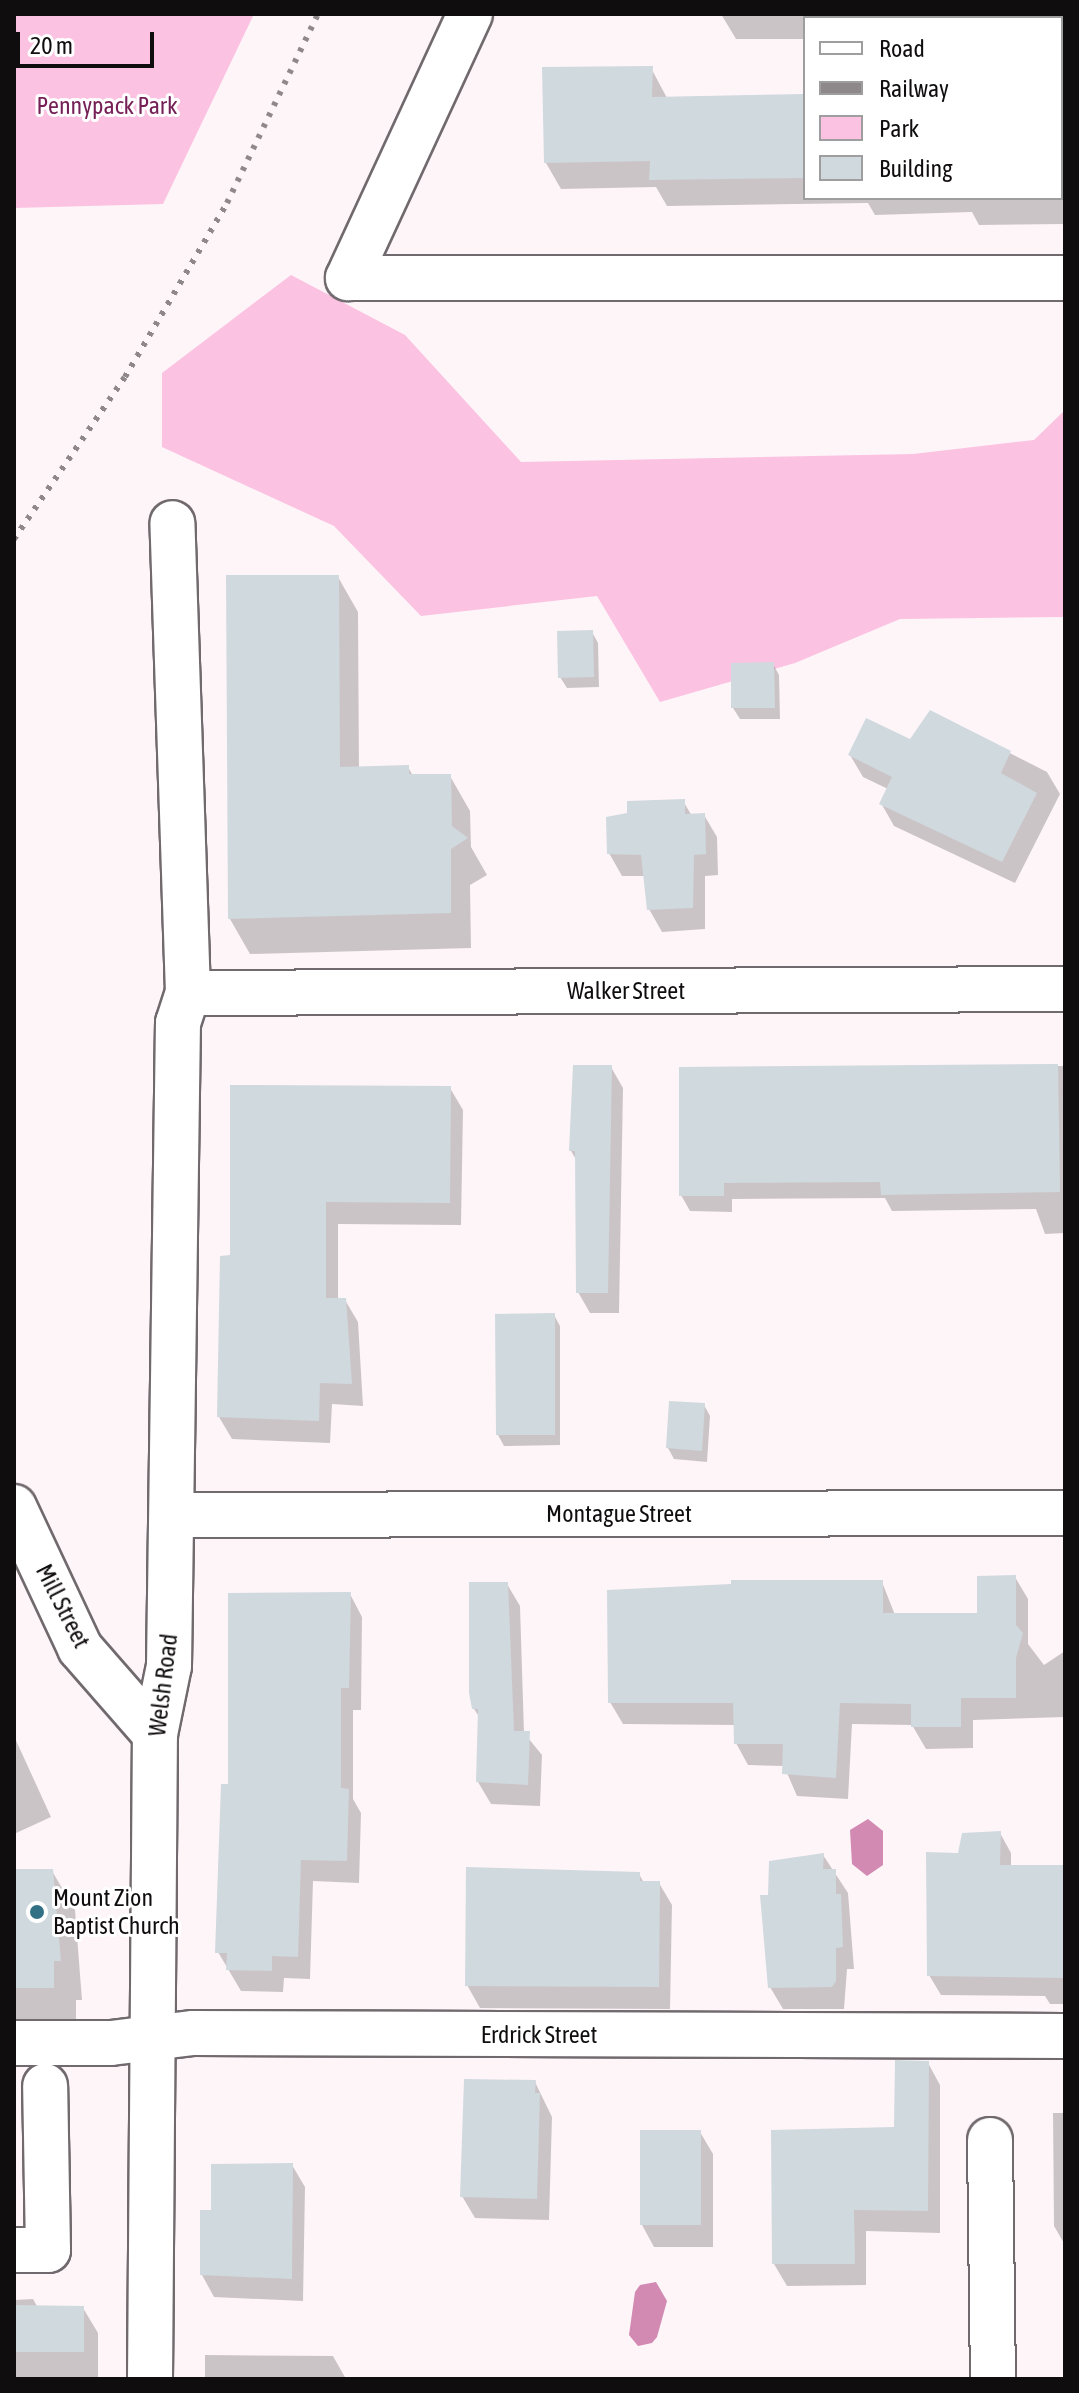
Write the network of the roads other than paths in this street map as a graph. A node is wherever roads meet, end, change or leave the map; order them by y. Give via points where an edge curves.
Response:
1 (470, 14) edge
2 (1065, 278) edge
3 (172, 523) dead end
4 (1065, 989) edge
5 (188, 993) junction
6 (14, 1507) edge
7 (1065, 1513) edge
8 (172, 1515) junction
9 (155, 1734) junction
10 (1065, 2036) edge
11 (154, 2040) junction
12 (14, 2043) edge
13 (45, 2086) dead end
14 (990, 2140) dead end
15 (14, 2250) edge
16 (150, 2379) edge
17 (993, 2379) edge

1 - 2 street via 348,278
3 - 5 street, Welsh Road
4 - 5 street, Walker Street
5 - 8 street, Welsh Road via 178,1023
6 - 9 street, Mill Street via 80,1648
7 - 8 street, Montague Street
8 - 9 street, Welsh Road via 169,1666
9 - 11 street, Welsh Road
10 - 11 street, Erdrick Street via 193,2033
11 - 12 street, Erdrick Street
11 - 16 street, Welsh Road
13 - 15 street via 48,2250
14 - 17 street

